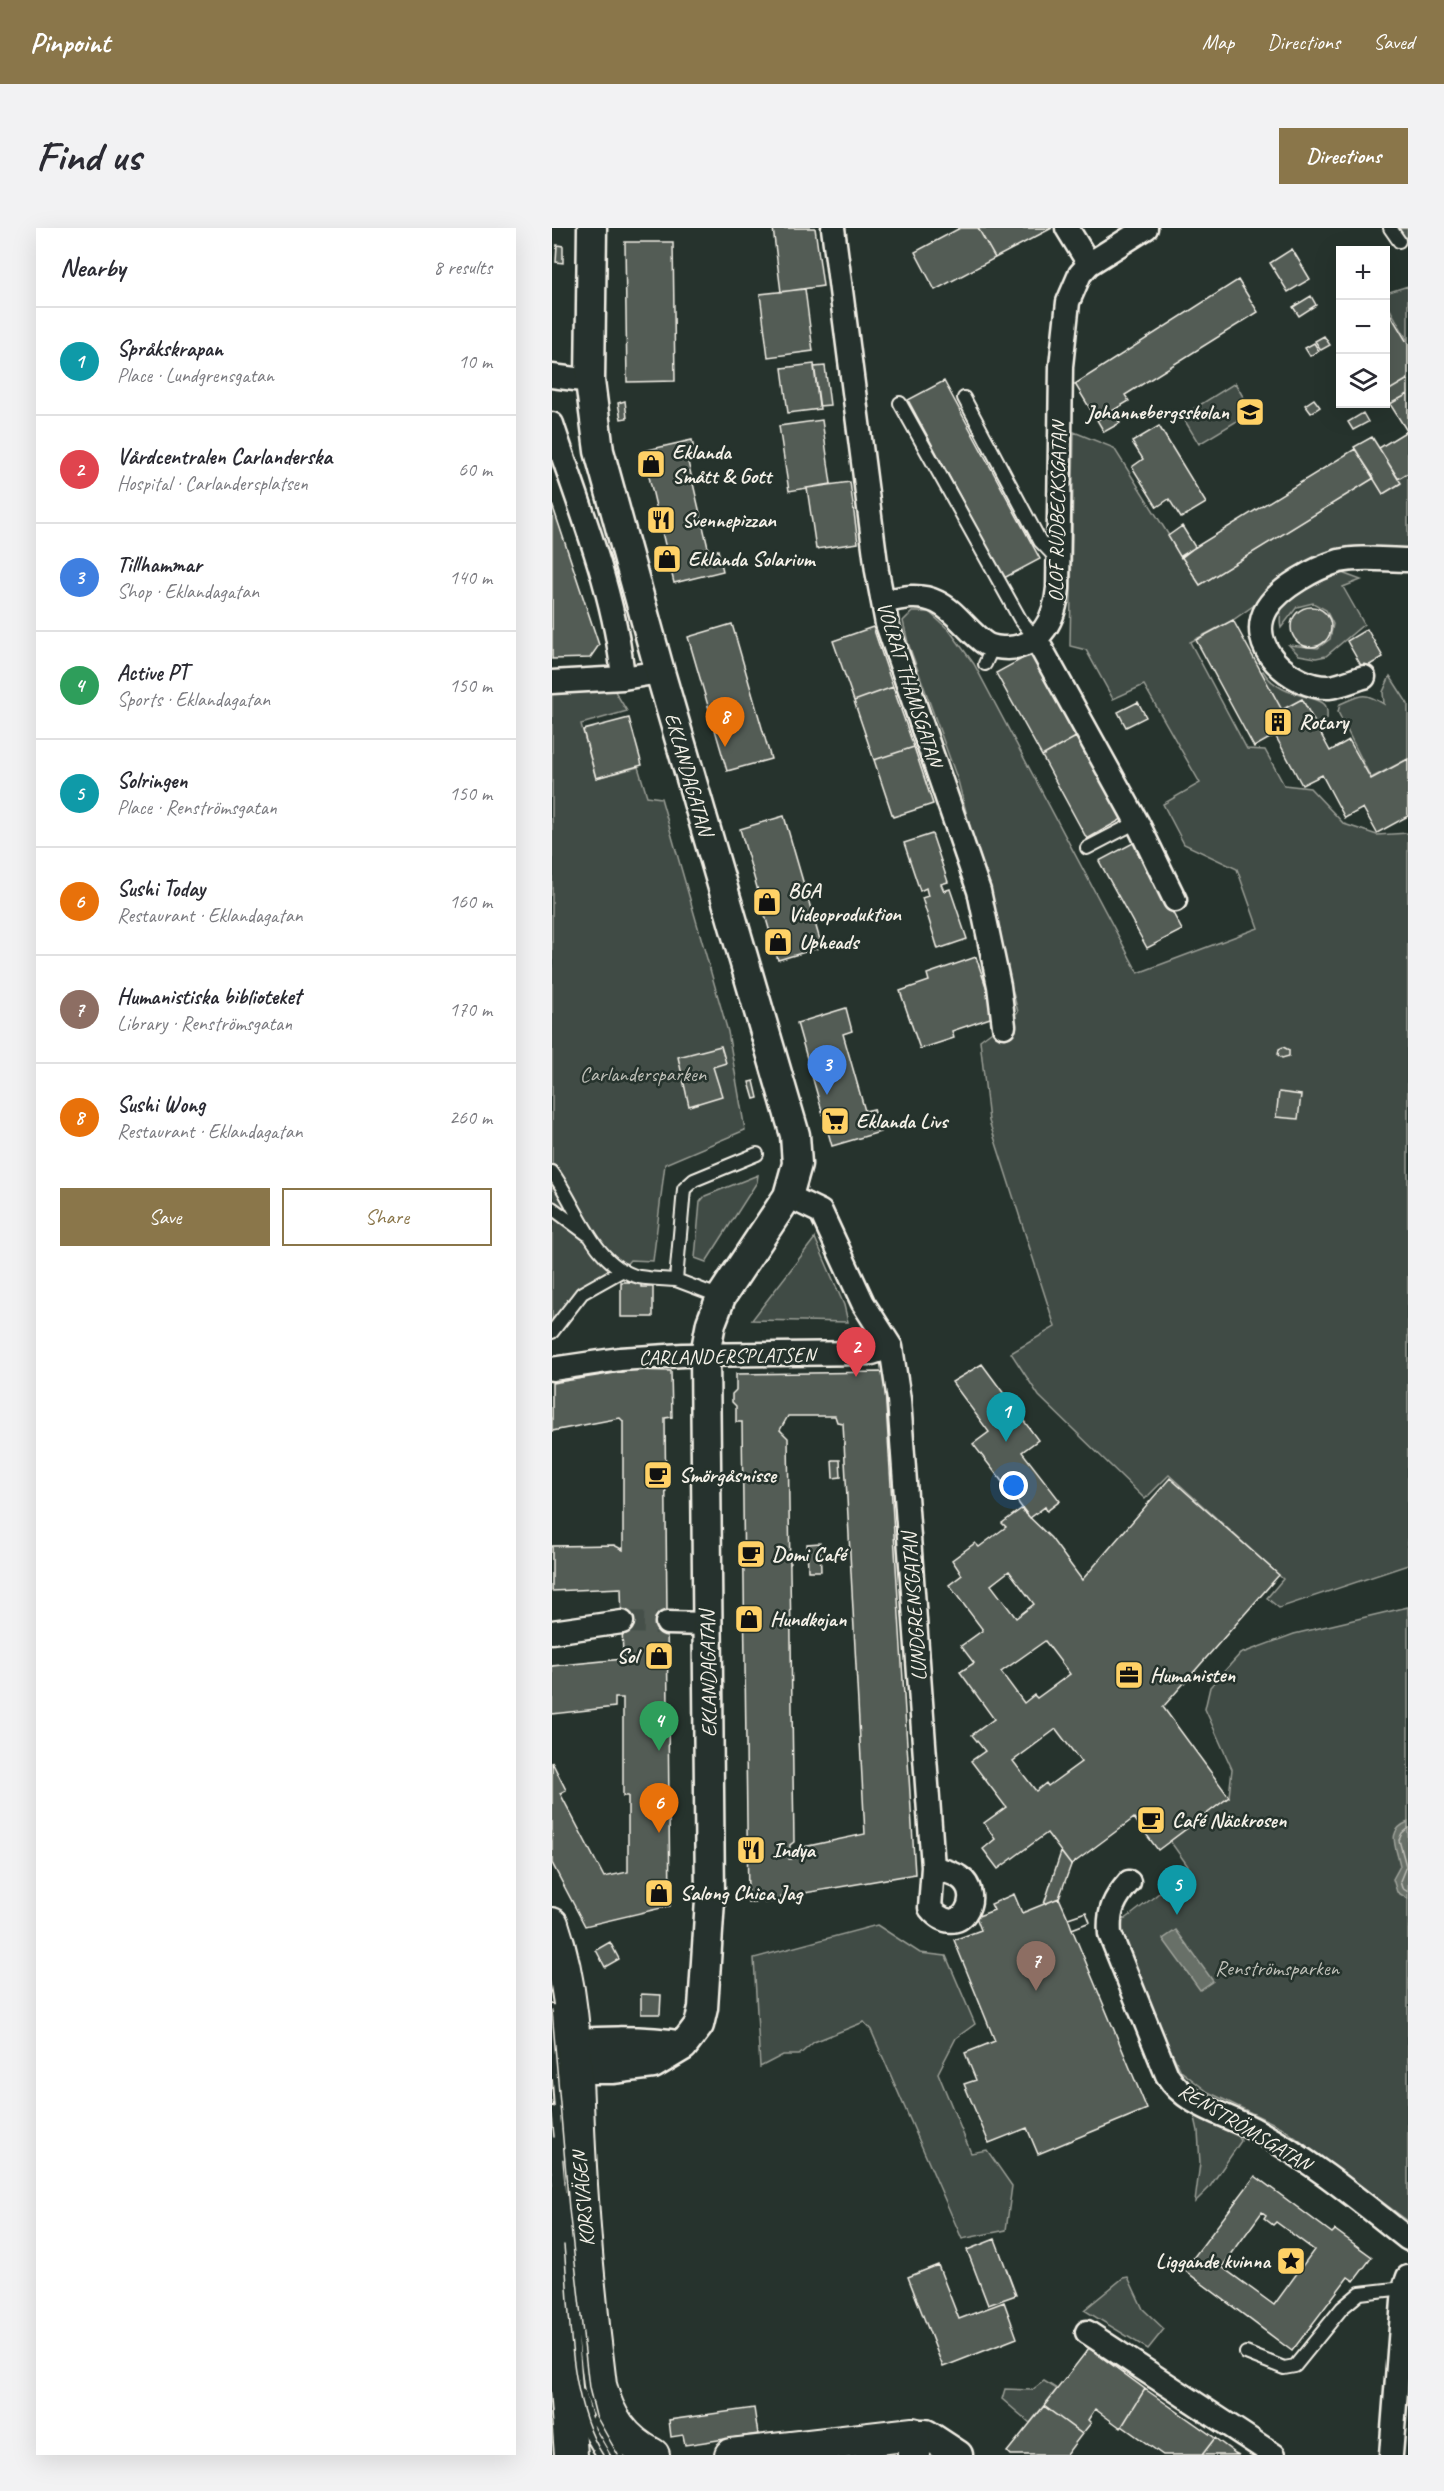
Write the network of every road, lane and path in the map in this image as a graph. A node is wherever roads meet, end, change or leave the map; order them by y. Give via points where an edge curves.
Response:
1 (833, 228) edge
2 (1067, 228) edge
3 (1146, 228) edge
4 (1390, 228) edge
5 (594, 232) edge
6 (1399, 241) dead end
7 (1089, 264) junction
8 (552, 377) edge
9 (590, 381) junction
10 (964, 398) dead end
11 (900, 403) dead end
12 (552, 424) edge
13 (1058, 560) junction
14 (1408, 560) edge
15 (883, 602) junction
16 (1036, 639) junction
17 (660, 672) junction
18 (1364, 677) dead end
19 (623, 678) junction
20 (552, 682) edge
21 (1137, 822) junction
22 (1088, 848) dead end
23 (1175, 900) dead end
24 (1004, 1026) dead end
25 (757, 1154) dead end
26 (552, 1172) edge
27 (788, 1196) junction
28 (552, 1208) edge
29 (591, 1236) junction
30 (623, 1270) junction
31 (676, 1280) junction
32 (721, 1297) junction
33 (552, 1332) edge
34 (891, 1347) junction
35 (705, 1354) junction
36 (552, 1369) edge
37 (622, 1622) tunnel mouth
38 (667, 1623) tunnel mouth
39 (707, 1624) junction
40 (552, 1632) edge
41 (933, 1867) dead end
42 (1129, 1882) dead end
43 (552, 1924) edge
44 (552, 2011) edge
45 (562, 2057) edge
46 (552, 2113) edge
47 (565, 2210) edge
48 (1408, 2239) edge
49 (1406, 2282) edge
50 (1087, 2332) dead end
51 (1246, 2353) dead end
52 (583, 2380) junction
53 (913, 2444) edge
54 (570, 2454) edge
55 (603, 2455) edge
56 (618, 2455) edge
57 (653, 2455) edge
58 (731, 2455) edge
59 (958, 2455) edge
60 (1274, 2455) edge
61 (1391, 2455) edge

1 - 15 street, VOLRAT THAMSGATAN
2 - 7 street
3 - 7 street, OLOF RUDBECKSGATAN
4 - 6 lane
5 - 9 street, EKLANDAGATAN
7 - 13 street, OLOF RUDBECKSGATAN via 1073,286 1064,318
8 - 9 street
9 - 17 street, EKLANDAGATAN via 599,452
10 - 13 lane via 1040,541
11 - 16 lane via 1020,619
12 - 19 street via 606,589
13 - 16 street, OLOF RUDBECKSGATAN via 1056,608 1051,622
14 - 18 street via 1341,561 1301,578 1268,607 1261,625 1265,644 1278,668 1296,680 1329,687
15 - 16 street via 913,597 937,602 986,644 989,655
15 - 24 street, VOLRAT THAMSGATAN via 887,624 979,891
16 - 21 street
17 - 19 street
17 - 27 street, EKLANDAGATAN via 795,1135 797,1164
19 - 20 street
21 - 22 lane
21 - 23 street
25 - 31 lane via 694,1180 684,1189
26 - 29 lane
27 - 32 street, EKLANDAGATAN
27 - 34 street via 821,1212 863,1303
28 - 29 lane
29 - 30 lane
30 - 31 lane via 638,1276
30 - 33 lane via 582,1293
31 - 32 lane
32 - 35 street, EKLANDAGATAN
34 - 35 street, CARLANDERSPLATSEN via 872,1353
34 - 41 street, LUNDGRENSGATAN via 900,1411
35 - 36 street, CARLANDERSPLATSEN via 620,1359
35 - 39 street, EKLANDAGATAN
37 - 40 street
38 - 39 street
39 - 45 street, EKLANDAGATAN via 709,1933 704,2008 699,2025 683,2046 662,2043
42 - 48 street, RENSTRÖMSGATAN via 1114,1898 1110,1934 1176,2090 1259,2132 1338,2184
43 - 45 main road, KORSVÄGEN via 569,1987
44 - 45 lane
45 - 47 main road, KORSVÄGEN
46 - 47 lane
47 - 52 main road, KORSVÄGEN
49 - 51 lane via 1360,2293 1342,2308 1295,2366 1284,2368
49 - 61 street
50 - 60 street
52 - 54 main road, KORSVÄGEN
52 - 55 lane via 589,2431
52 - 56 lane via 596,2416
52 - 57 main road, KORSVÄGEN via 605,2404 614,2422 640,2448
53 - 58 main road
53 - 59 street via 926,2434

